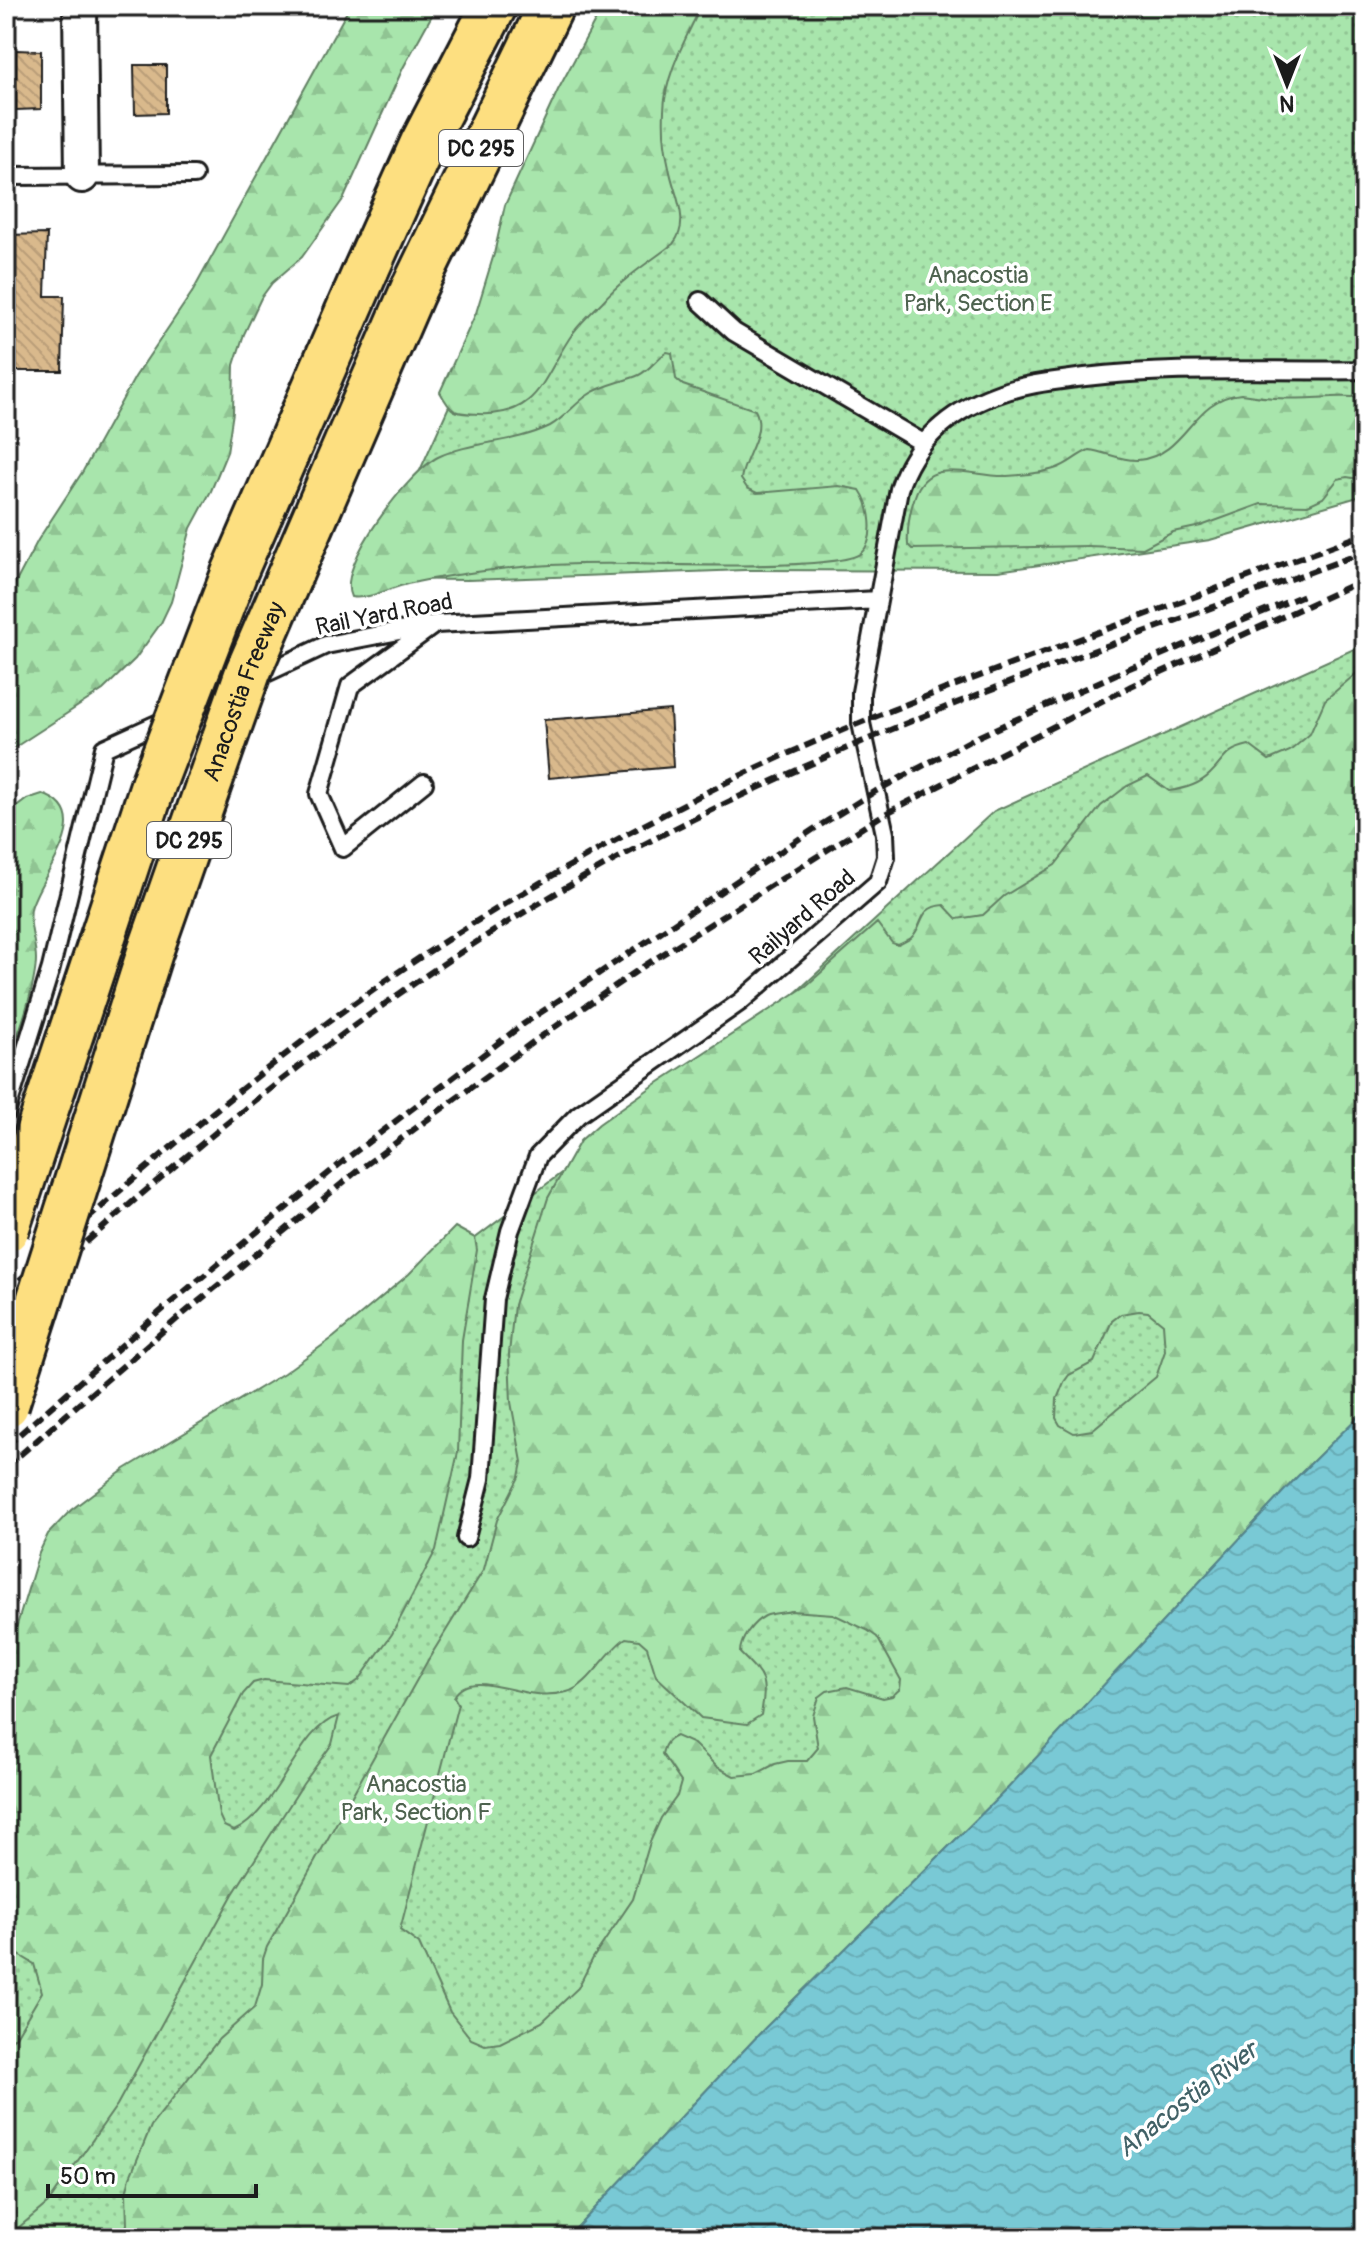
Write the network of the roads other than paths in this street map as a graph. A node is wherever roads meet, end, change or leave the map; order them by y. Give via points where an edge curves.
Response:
1 (80, 6) edge
2 (494, 6) edge
3 (551, 6) edge
4 (194, 175) dead end
5 (6, 176) edge
6 (82, 176) junction
7 (700, 301) dead end
8 (1365, 370) edge
9 (923, 443) junction
10 (878, 600) junction
11 (436, 624) junction
12 (424, 783) dead end
13 (6, 1113) edge
14 (6, 1230) edge
15 (6, 1405) edge
16 (466, 1538) dead end

1 - 6 street
2 - 14 highway, DC 295, bridge via 423,143 235,571 154,782
3 - 15 highway, Anacostia Freeway / DC 295, bridge via 413,290 248,672 150,952
4 - 6 lane
5 - 6 lane
7 - 9 lane via 734,332
8 - 9 lane, Railyard Road via 1114,373 1036,383 956,414
9 - 10 lane, Railyard Road via 907,465 899,489
10 - 11 lane, Rail Yard Road
10 - 16 lane, Railyard Road via 860,707 885,834 886,857 878,882 740,1002 578,1115 538,1156 510,1231 494,1299 481,1479
11 - 12 lane via 350,686 319,794 343,848
11 - 13 lane, Rail Yard Road via 326,645 104,748 51,968

